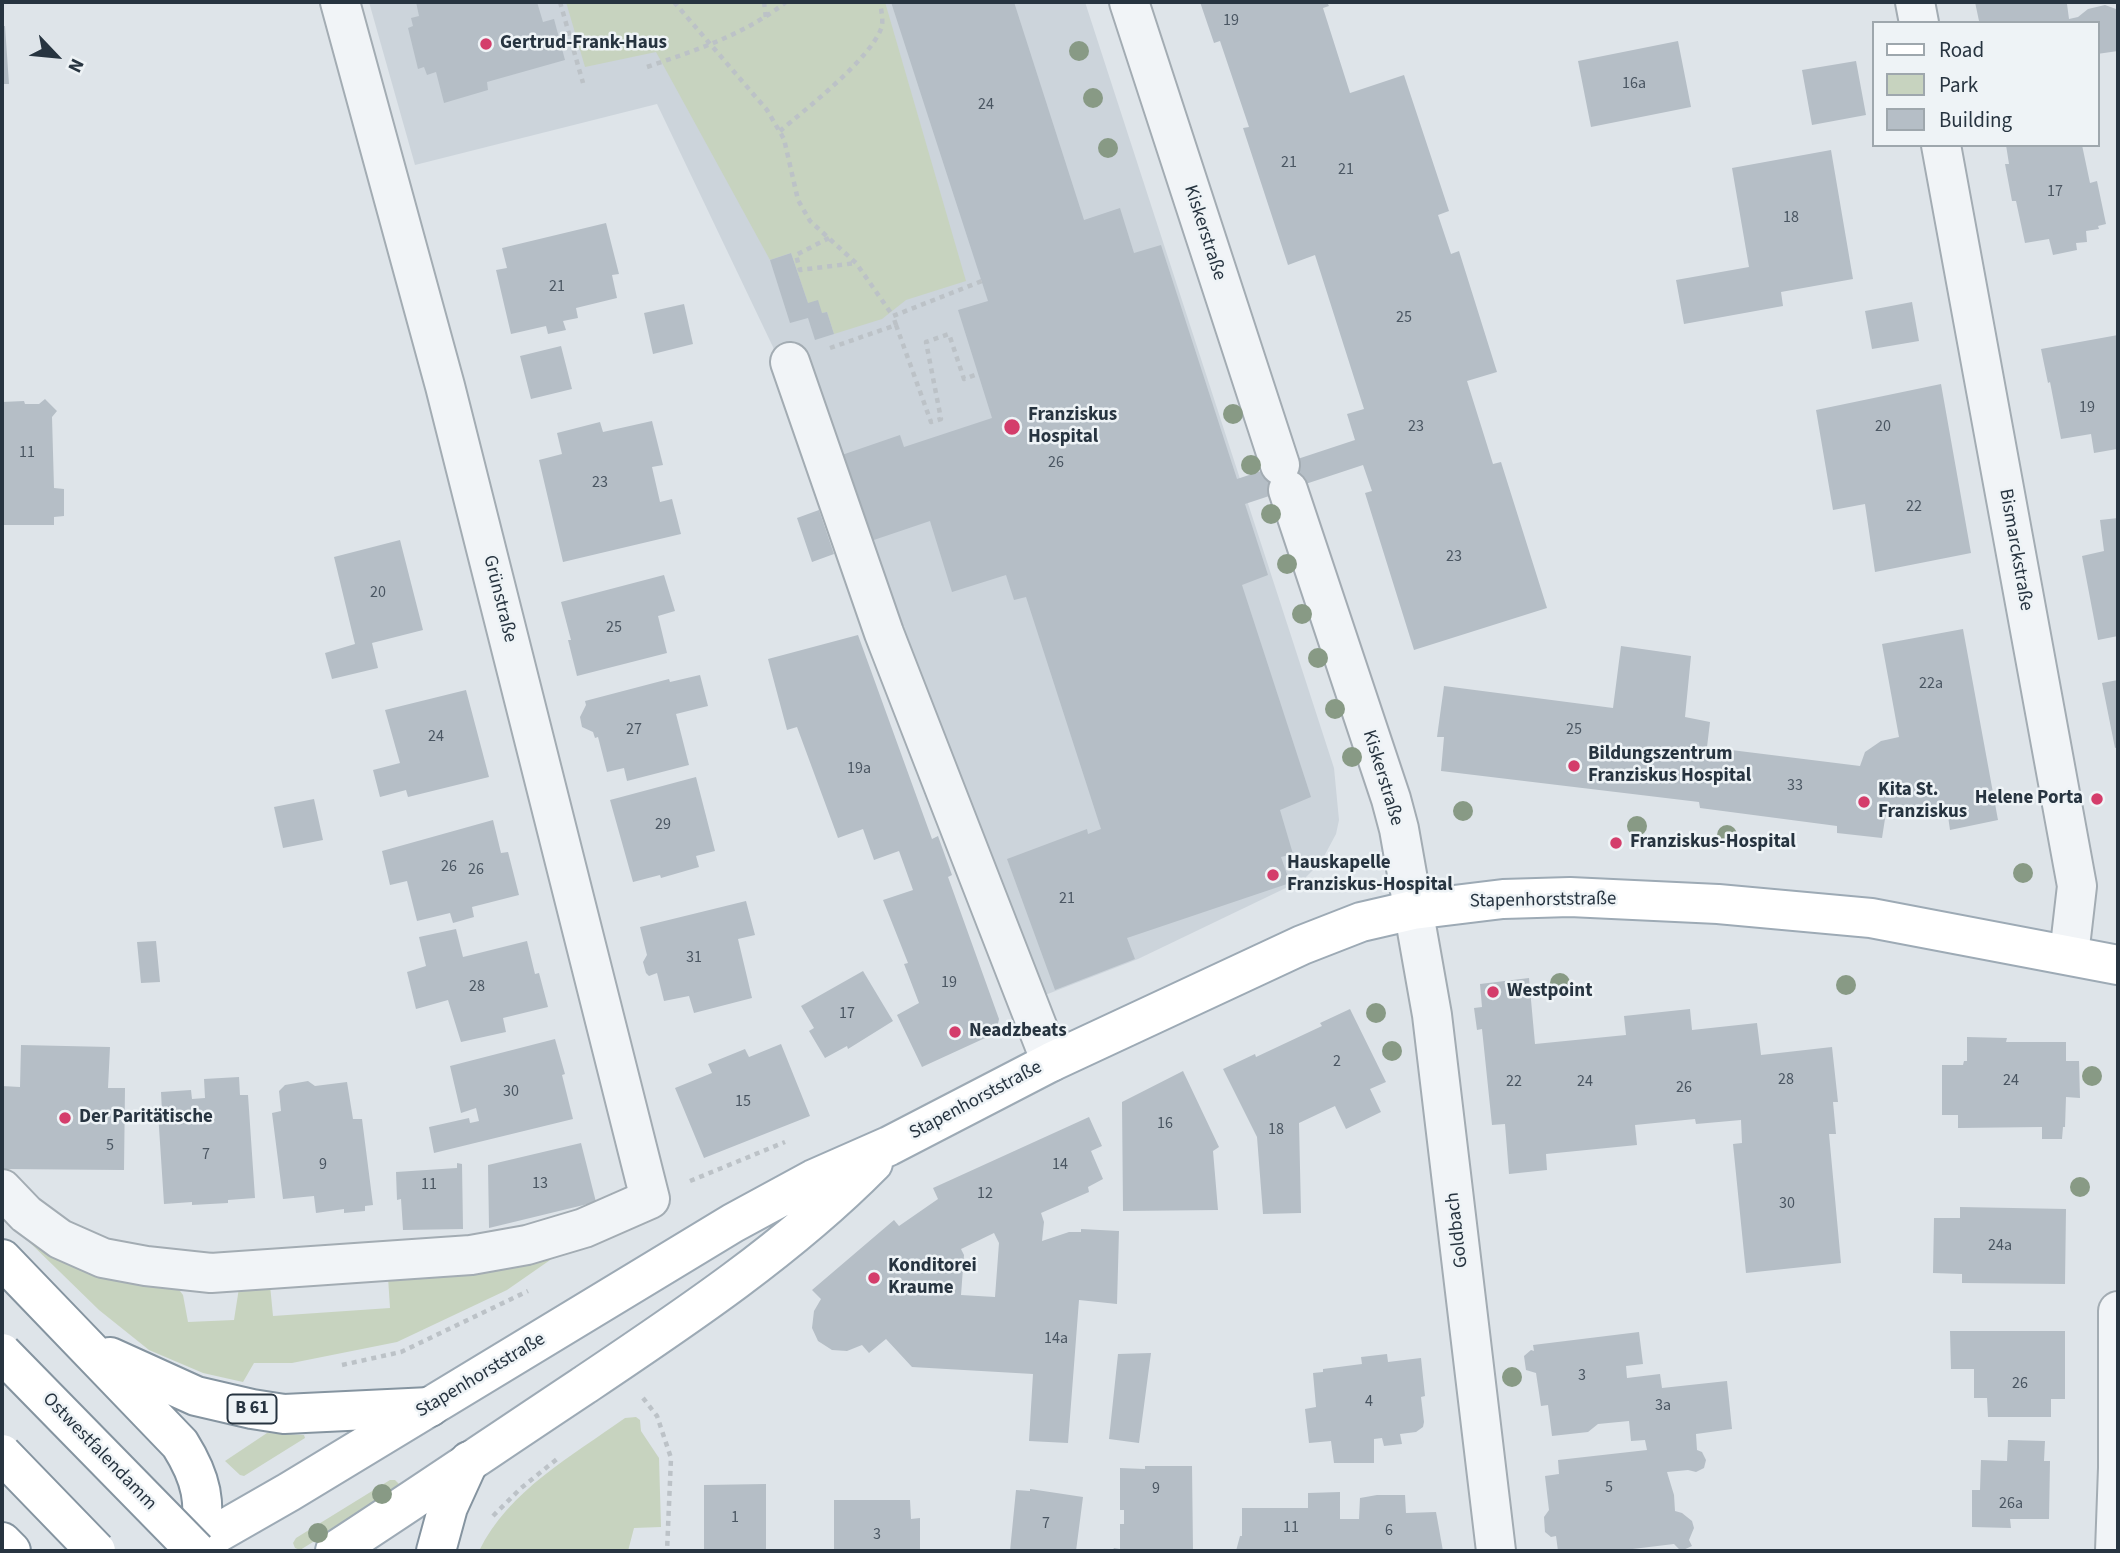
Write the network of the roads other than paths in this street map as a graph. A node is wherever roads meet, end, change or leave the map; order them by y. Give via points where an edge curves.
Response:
1 (340, 2) edge
2 (1129, 2) edge
3 (1915, 2) edge
4 (1919, 21) edge
5 (1941, 147) edge
6 (790, 362) road end
7 (1413, 910) junction
8 (2069, 956) junction
9 (2118, 965) edge
10 (1051, 1062) junction
11 (889, 1146) junction
12 (2, 1189) edge
13 (2, 1259) edge
14 (2118, 1311) edge
15 (86, 1345) junction
16 (2, 1353) edge
17 (430, 1407) junction
18 (2, 1454) edge
19 (469, 1461) junction
20 (2, 1542) edge
21 (195, 1549) edge
22 (11, 1551) edge
23 (96, 1551) edge
24 (335, 1551) edge
25 (436, 1551) edge
26 (1496, 1551) edge
27 (2115, 1551) edge

1 - 12 street, Grünstraße via 445,386 649,1199 584,1228 471,1255 211,1273 103,1258 60,1239
2 - 7 street, Kiskerstraße via 1391,799
3 - 4 street
5 - 8 street, Bismarckstraße via 2077,886
6 - 10 street via 884,633
7 - 8 main road, Stapenhorststraße via 1503,899 1570,897 1718,904 1871,918
7 - 10 main road, Stapenhorststraße via 1313,940
7 - 26 street, Goldbach via 1432,1015
8 - 9 main road, Stapenhorststraße
10 - 11 main road, Stapenhorststraße
11 - 17 main road, Stapenhorststraße via 814,1179 733,1223
11 - 19 main road, Stapenhorststraße via 848,1189 730,1282
13 - 15 main road, B 61
14 - 27 street
15 - 17 main road, B 61 via 158,1381 252,1409 284,1414
15 - 21 main road, B 61 via 180,1444 191,1462 204,1513
16 - 21 main road, Ostwestfalendamm, bridge
17 - 21 main road, Stapenhorststraße
18 - 23 main road, bridge
19 - 24 main road, Stapenhorststraße
19 - 25 main road via 448,1507
20 - 22 main road

